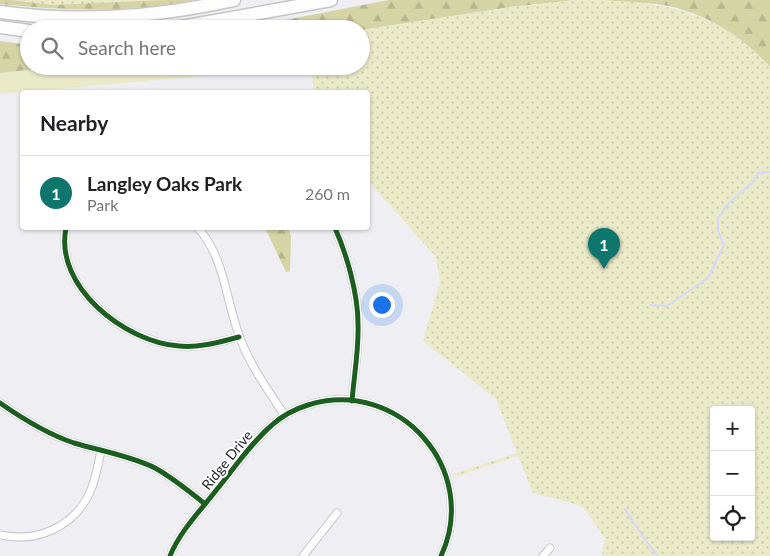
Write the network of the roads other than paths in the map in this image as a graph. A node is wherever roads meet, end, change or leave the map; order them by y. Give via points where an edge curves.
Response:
1 (234, 0) edge
2 (331, 0) edge
3 (0, 12) edge
4 (220, 20) edge
5 (0, 28) edge
6 (20, 30) edge
7 (66, 230) edge
8 (200, 230) edge
9 (337, 230) edge
10 (239, 337) junction
11 (352, 401) junction
12 (0, 403) edge
13 (285, 416) junction
14 (101, 451) junction
15 (205, 504) junction
16 (337, 514) dead end
17 (0, 535) edge
18 (550, 548) dead end
19 (170, 556) edge
20 (303, 556) edge
21 (441, 556) edge
22 (543, 556) edge

1 - 3 highway via 124,17 74,18
2 - 4 highway
5 - 6 highway
7 - 10 street via 64,242 72,272 100,310 126,329 177,346 202,346
8 - 10 street via 216,258
9 - 11 street via 357,310
10 - 13 street
11 - 13 street, Ridge Drive via 318,402
11 - 21 street, Ridge Drive via 381,408 402,418 437,456 446,476 451,501 451,526
12 - 14 street via 59,437
13 - 15 street, Ridge Drive via 260,436
14 - 15 street via 156,469
14 - 17 street via 90,492 68,520 52,531 33,536 15,538
15 - 19 street, Ridge Drive via 179,538
16 - 20 street
18 - 22 street

